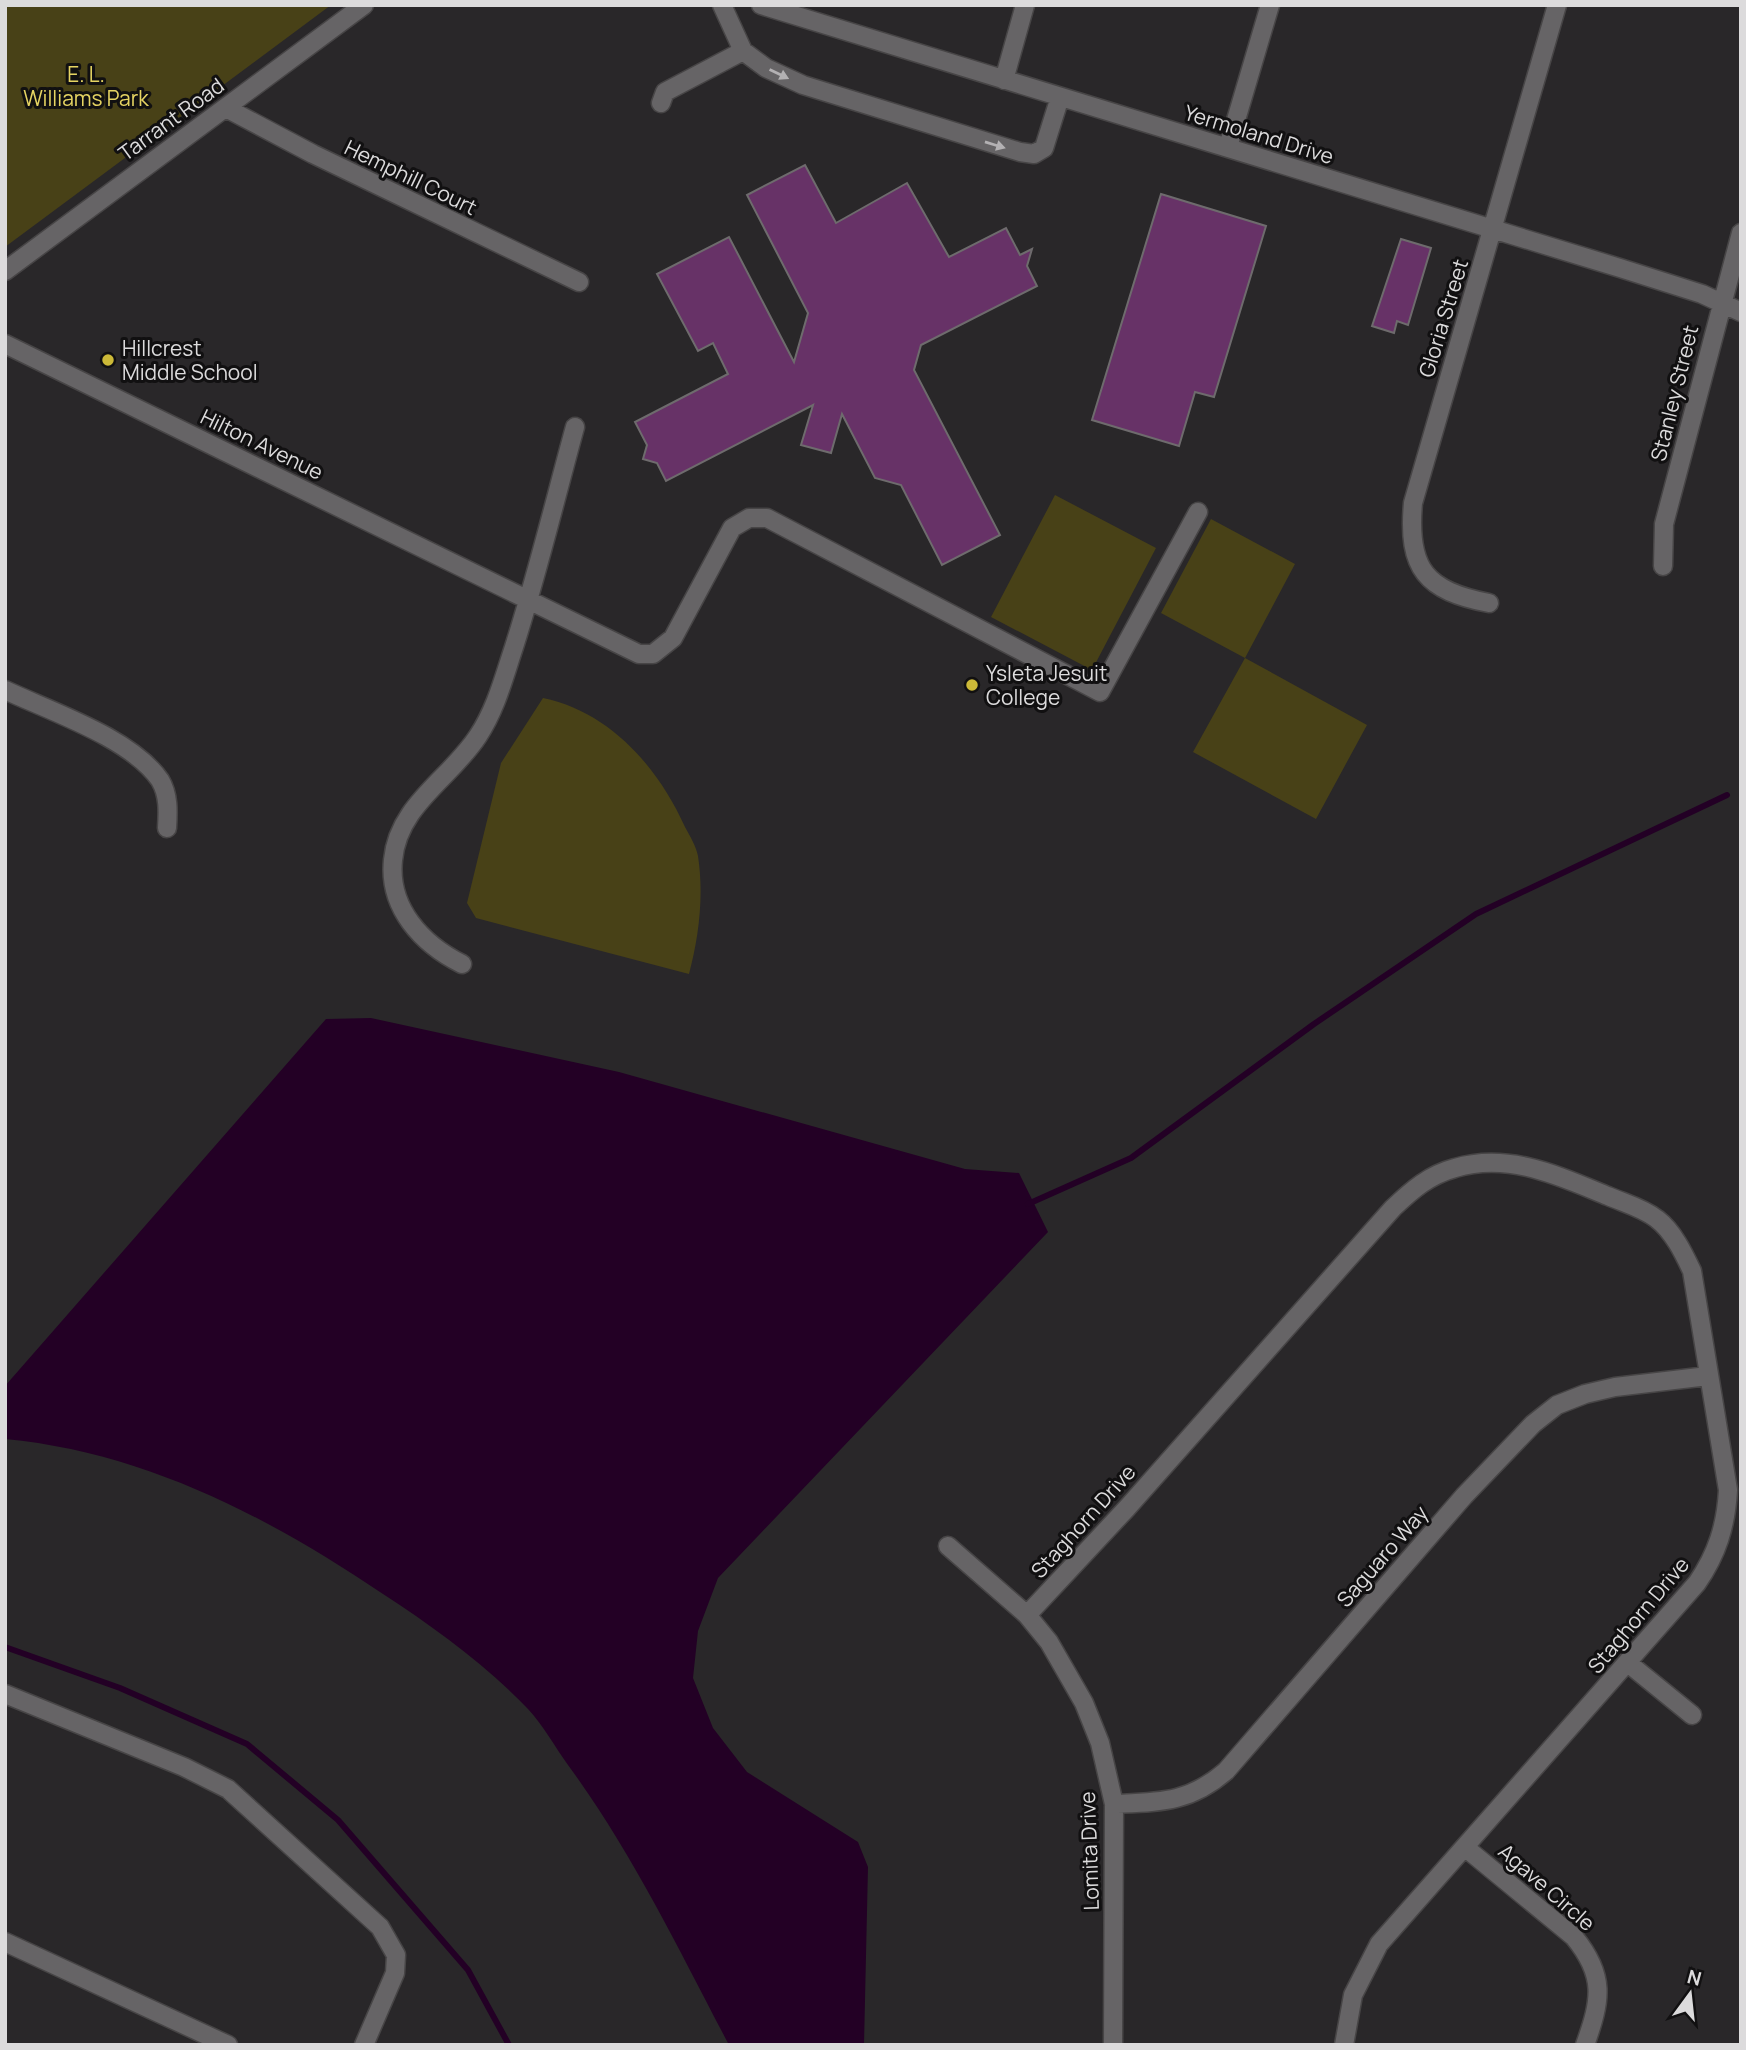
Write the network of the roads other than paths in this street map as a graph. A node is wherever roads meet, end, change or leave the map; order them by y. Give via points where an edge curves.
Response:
1 (364, 5) edge
2 (722, 5) edge
3 (1025, 5) edge
4 (1270, 5) edge
5 (1557, 5) edge
6 (769, 6) edge
7 (743, 51) junction
8 (1004, 80) junction
9 (1060, 97) junction
10 (661, 103) dead end
11 (226, 108) junction
12 (1228, 147) junction
13 (1494, 230) junction
14 (1741, 233) edge
15 (5, 271) edge
16 (579, 282) dead end
17 (1721, 302) junction
18 (1741, 312) edge
19 (5, 344) edge
20 (575, 426) dead end
21 (1198, 512) dead end
22 (1663, 566) dead end
23 (529, 601) junction
24 (1489, 603) dead end
25 (5, 690) edge
26 (167, 828) dead end
27 (462, 964) dead end
28 (1708, 1376) junction
29 (948, 1546) dead end
30 (1027, 1615) junction
31 (1628, 1663) junction
32 (5, 1694) edge
33 (1692, 1715) dead end
34 (1114, 1804) junction
35 (1467, 1849) junction
36 (5, 1942) edge
37 (228, 2045) edge
38 (363, 2045) edge
39 (1112, 2045) edge
40 (1344, 2045) edge
41 (1585, 2045) edge

1 - 11 street, Tarrant Road
2 - 7 street
3 - 8 street
4 - 12 street
5 - 13 street, Gloria Street
6 - 8 street, Yermoland Drive
7 -> 9 street via 803,85 1020,152 1034,154 1044,148
7 - 10 street via 665,92
8 - 9 street, Yermoland Drive
9 - 12 street, Yermoland Drive
11 - 15 street, Tarrant Road
11 - 16 street, Hemphill Court
12 - 13 street, Yermoland Drive
13 - 17 street, Yermoland Drive
13 - 24 street, Gloria Street via 1420,472 1411,524 1418,560 1435,586
14 - 17 street, Stanley Street
17 - 18 street, Yermoland Drive
17 - 22 street, Stanley Street via 1664,524
19 - 23 street, Hilton Avenue
20 - 23 street
21 - 23 street, Hilton Avenue via 1100,692 767,518 749,518 732,528 673,638 653,654 620,647
23 - 27 street via 487,722 458,762 414,807 396,844 394,876 407,918 425,942
25 - 26 street via 133,751 161,782 168,802
28 - 30 street, Staghorn Drive via 1692,1271 1658,1219 1534,1167 1485,1163 1455,1167 1416,1186 1393,1208
28 - 31 street, Staghorn Drive via 1728,1490 1727,1516 1719,1544 1697,1583
28 - 34 street, Saguaro Way via 1615,1387 1557,1405 1464,1496 1226,1771 1190,1795
29 - 30 street, Lomita Drive
30 - 34 street, Lomita Drive via 1049,1642 1084,1703 1100,1743
31 - 33 street
31 - 35 street, Staghorn Drive
32 - 38 street via 228,1789 380,1927 396,1955 395,1973
34 - 39 street, Lomita Drive
35 - 40 street, Staghorn Drive via 1379,1944 1353,1995
35 - 41 street, Agave Circle via 1586,1952 1599,1985 1597,2009
36 - 37 street

